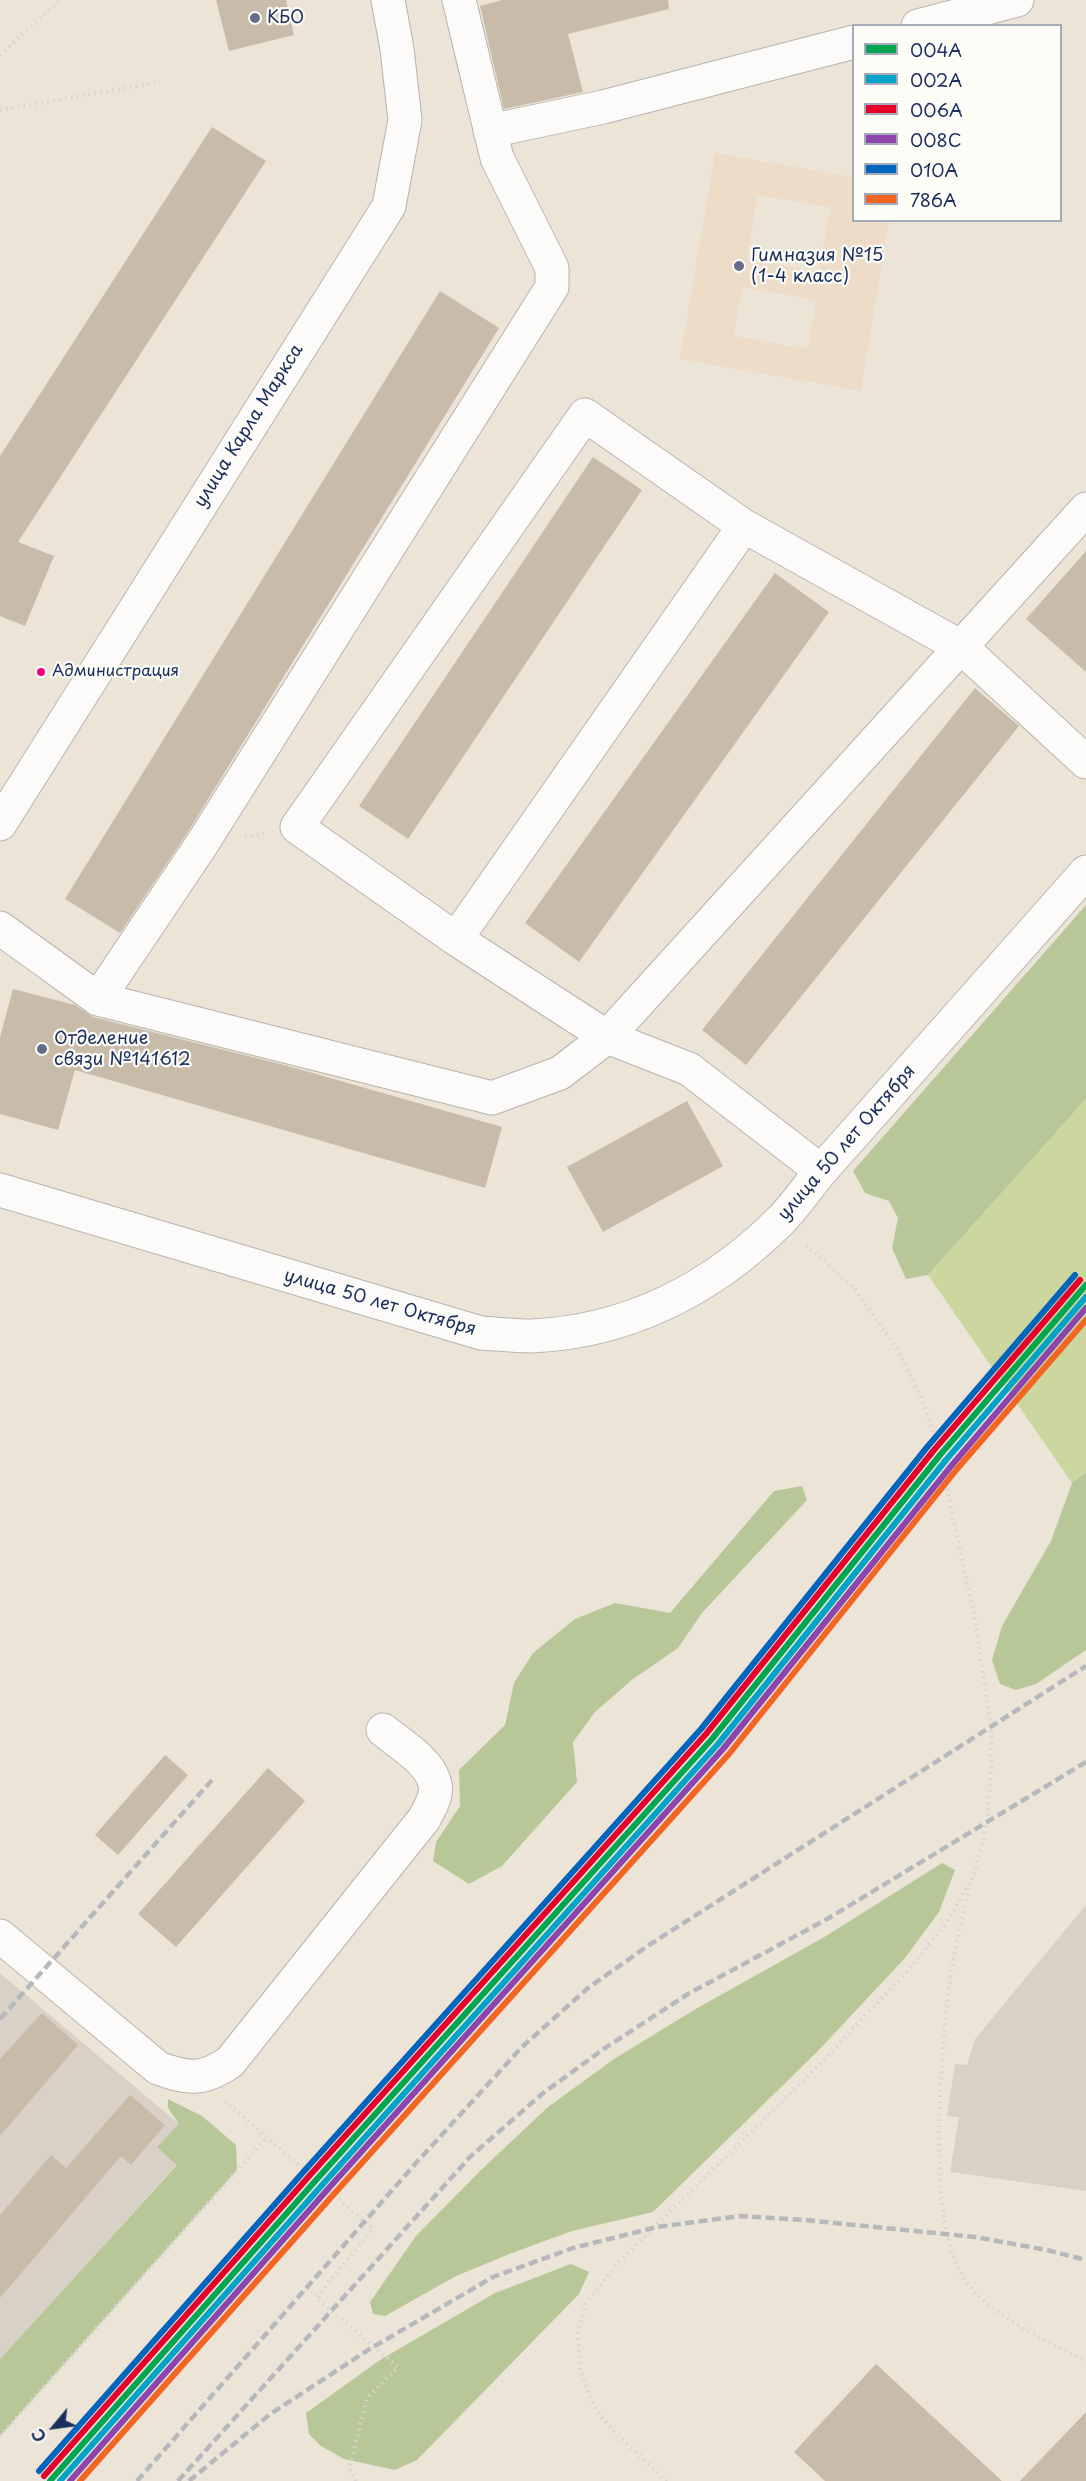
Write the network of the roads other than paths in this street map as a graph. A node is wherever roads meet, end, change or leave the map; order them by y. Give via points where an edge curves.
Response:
1 (388, 0) edge
2 (459, 0) edge
3 (1017, 0) edge
4 (926, 24) edge
5 (852, 43) edge
6 (490, 131) junction
7 (1086, 509) edge
8 (744, 526) junction
9 (961, 647) junction
10 (1086, 762) edge
11 (0, 824) edge
12 (1086, 873) edge
13 (0, 928) edge
14 (456, 939) junction
15 (98, 999) junction
16 (607, 1037) junction
17 (821, 1171) junction
18 (0, 1190) edge
19 (383, 1730) dead end
20 (0, 1936) edge

1 - 11 street, улица Карла Маркса via 405,120 389,206
2 - 6 street
3 - 4 street
5 - 6 street via 603,107
6 - 15 street via 497,158 552,268 552,286 202,844
7 - 9 street
8 - 9 street
8 - 14 street
8 - 14 street via 585,415 297,827
9 - 10 street
9 - 16 street
12 - 17 street, улица 50 лет Октября
13 - 15 street
14 - 16 street
15 - 16 street via 492,1098 560,1073
16 - 17 street via 689,1069
17 - 18 street, улица 50 лет Октября via 781,1220 698,1287 659,1308 569,1332 530,1336 481,1333
19 - 20 street via 426,1766 436,1785 434,1801 424,1820 230,2062 217,2071 202,2077 184,2077 158,2068

